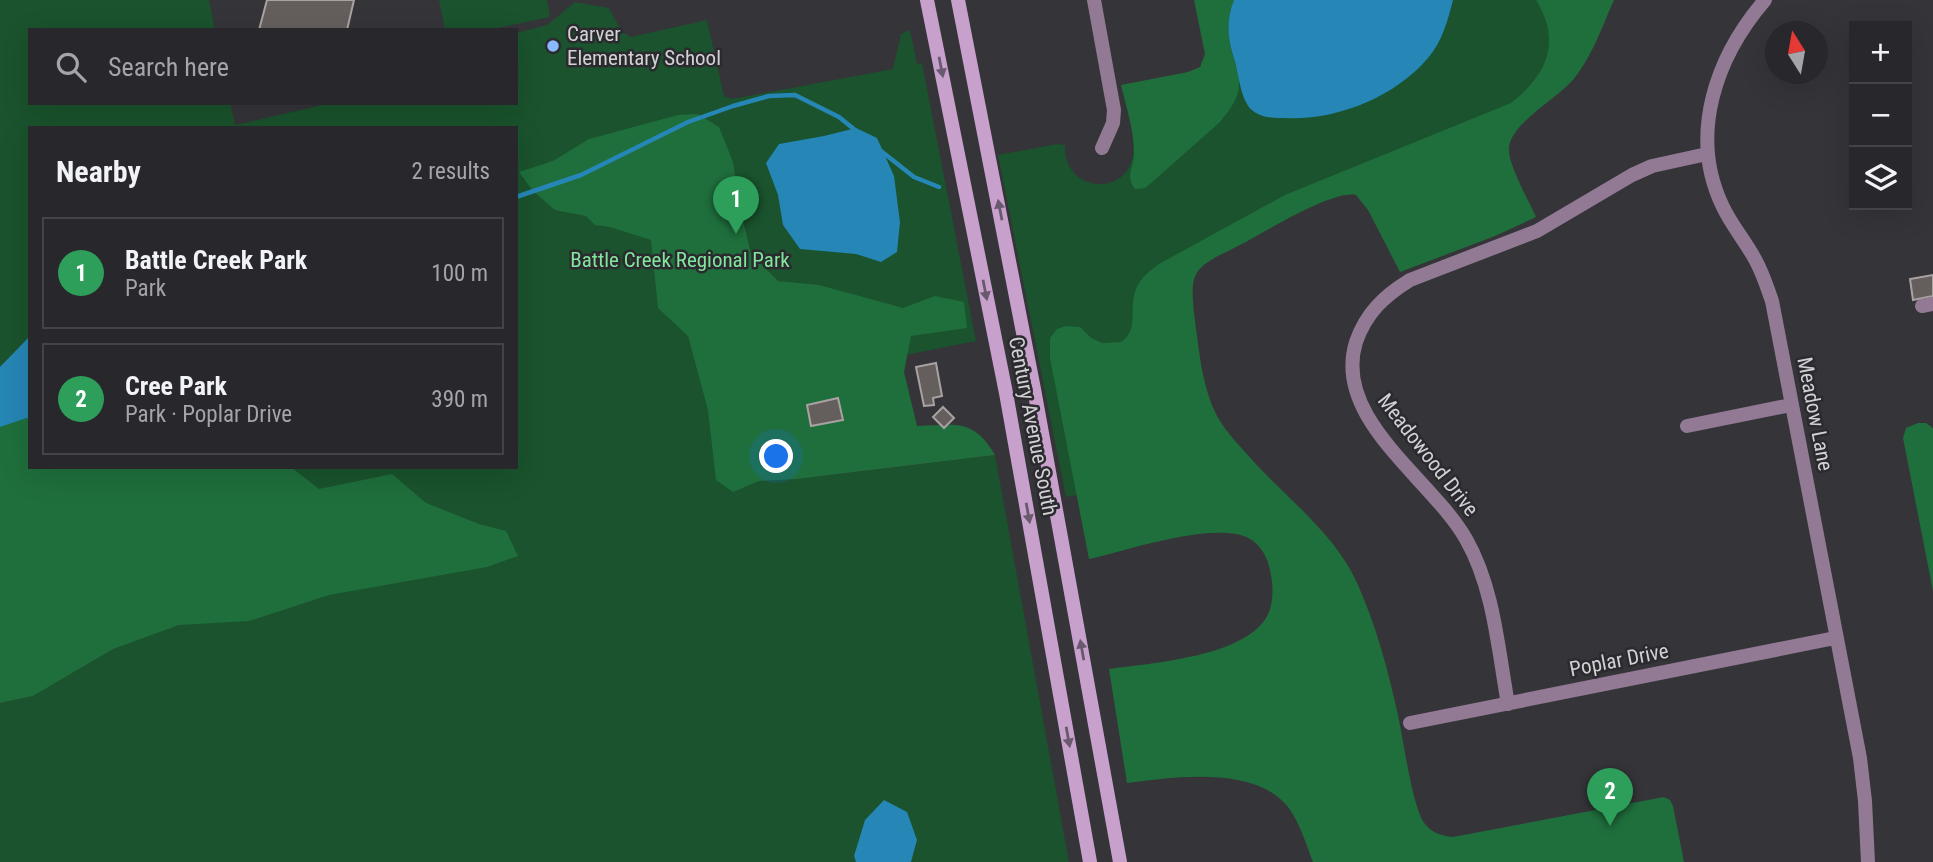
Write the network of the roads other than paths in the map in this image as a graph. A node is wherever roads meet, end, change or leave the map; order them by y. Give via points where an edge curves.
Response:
1 (927, 0) edge
2 (958, 0) edge
3 (1094, 0) edge
4 (1765, 0) edge
5 (1101, 149) dead end
6 (1707, 154) junction
7 (1791, 405) junction
8 (1687, 425) dead end
9 (1835, 638) junction
10 (1508, 704) junction
11 (1410, 723) dead end
12 (1090, 862) edge
13 (1120, 862) edge
14 (1868, 862) edge

1 -> 12 main road, Century Avenue South via 1006,393
13 -> 2 main road, Century Avenue South
3 - 5 street via 1114,110
4 - 6 street, Meadow Lane via 1725,59 1712,97
6 - 7 street, Meadow Lane via 1723,206 1755,259 1772,301
6 - 10 street, Meadowood Drive via 1652,166 1537,231 1410,279 1374,306 1354,348 1356,392 1376,428 1466,538 1486,589
7 - 8 street
7 - 9 street, Meadow Lane
9 - 10 street, Poplar Drive
9 - 14 street, Meadow Lane via 1860,758
10 - 11 street, Poplar Drive

